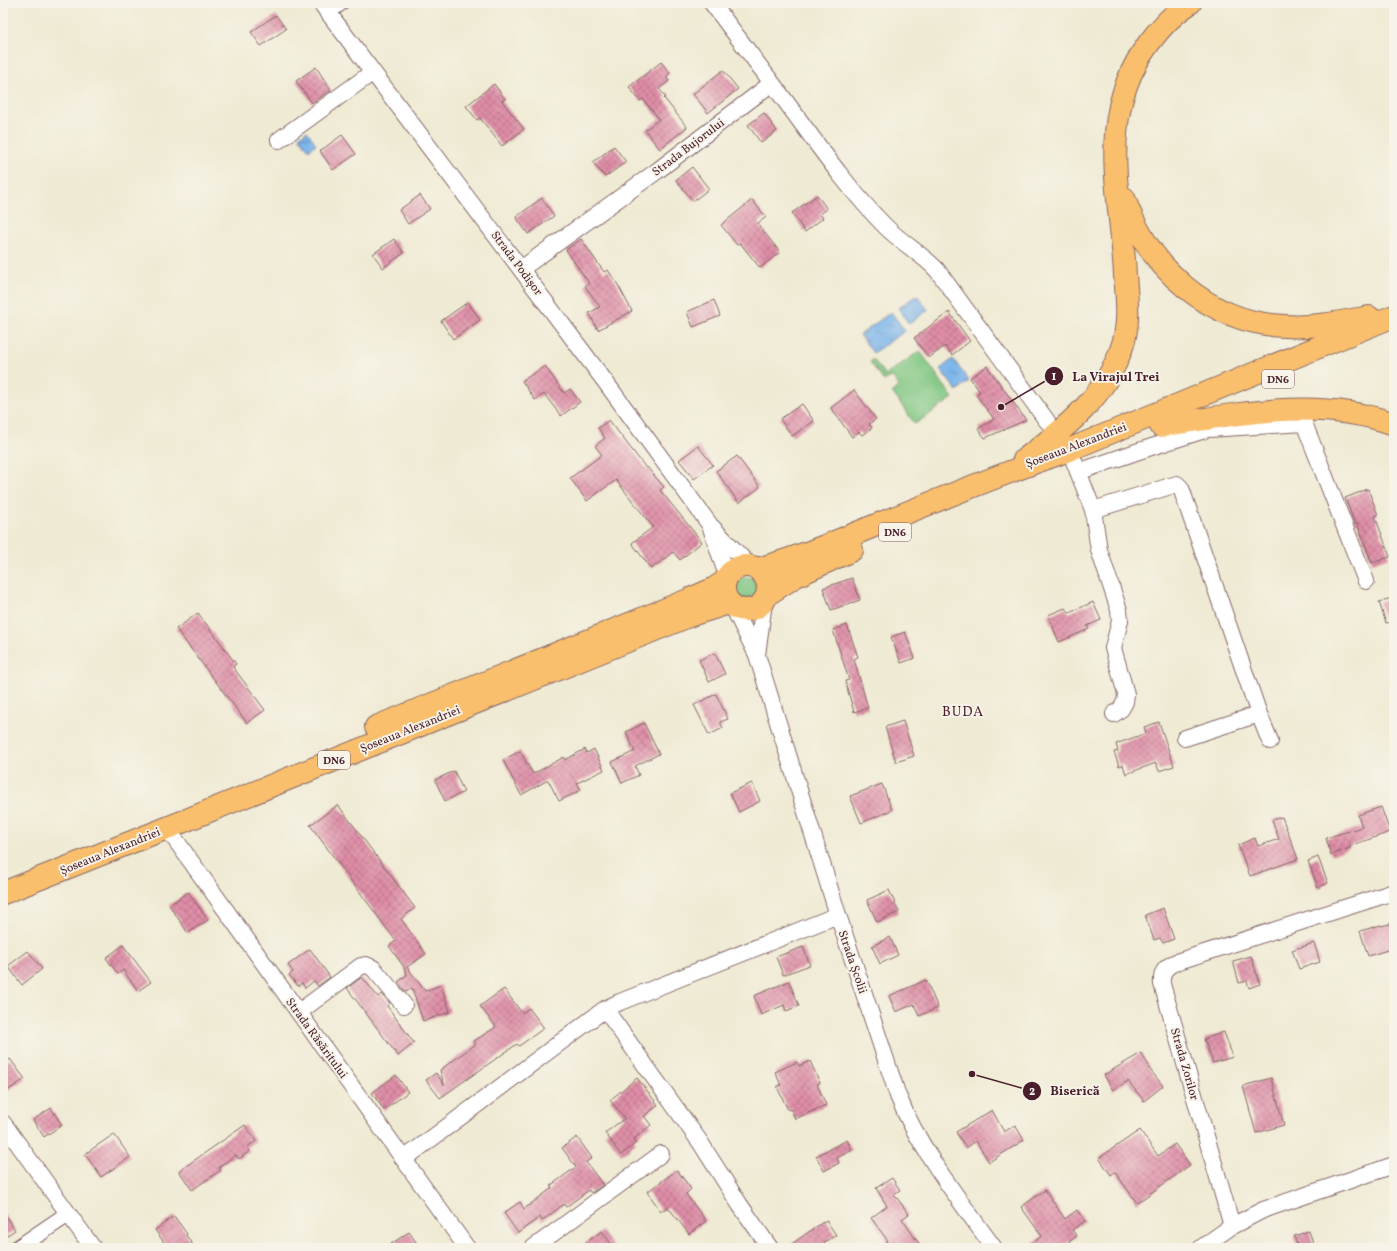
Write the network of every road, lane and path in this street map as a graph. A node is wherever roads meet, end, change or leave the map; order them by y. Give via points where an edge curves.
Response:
1 (712, 3) edge
2 (1190, 3) edge
3 (329, 6) edge
4 (373, 72) junction
5 (772, 83) junction
6 (279, 140) dead end
7 (1116, 174) junction
8 (521, 269) junction
9 (1394, 312) edge
10 (1394, 316) edge
11 (1394, 331) edge
12 (1046, 421) dead end
13 (1394, 424) edge
14 (1161, 426) junction
15 (1076, 466) junction
16 (1009, 471) junction
17 (1093, 510) junction
18 (710, 525) junction
19 (753, 568) junction
20 (725, 579) junction
21 (1366, 582) dead end
22 (766, 598) junction
23 (731, 605) junction
24 (756, 655) junction
25 (1114, 714) dead end
26 (1259, 714) junction
27 (1185, 738) dead end
28 (1270, 741) dead end
29 (167, 828) junction
30 (3, 878) edge
31 (1394, 892) edge
32 (3, 893) edge
33 (838, 915) junction
34 (404, 1005) dead end
35 (605, 1010) junction
36 (299, 1012) junction
37 (3, 1122) edge
38 (661, 1154) dead end
39 (404, 1159) junction
40 (1394, 1165) edge
41 (68, 1214) junction
42 (1232, 1226) junction
43 (18, 1248) edge
44 (93, 1248) edge
45 (468, 1248) edge
46 (533, 1248) edge
47 (770, 1248) edge
48 (994, 1248) edge
49 (1201, 1248) edge

1 - 5 street
2 - 7 highway via 1170,19 1156,35 1130,74 1118,113 1114,152
3 - 4 street, Strada Podișor
4 - 6 street
4 - 8 street, Strada Podișor
5 - 8 street, Strada Bujorului via 657,171
5 - 12 street via 856,194 899,240 918,252 938,270
7 - 9 highway via 1136,225 1150,248 1167,271 1187,289 1211,305 1261,324 1284,326 1336,323
7 - 16 highway via 1128,310 1122,347 1092,401 1078,416
8 - 18 street, Strada Podișor
10 - 16 highway, Șoseaua Alexandriei / DN6 via 1090,441
11 - 14 highway, Șoseaua Alexandriei / DN6
13 - 14 highway via 1348,413 1308,409 1270,410
14 - 15 highway, Șoseaua Alexandriei / DN6
15 - 17 street
15 - 21 street via 1208,429 1304,423
15 - 22 highway, Șoseaua Alexandriei / DN6 via 938,514 832,558 796,576
16 - 19 highway, Șoseaua Alexandriei / DN6 via 827,545 773,565
17 - 25 street via 1099,550 1119,610 1120,621 1113,648 1126,694 1121,709
17 - 26 street via 1176,484 1179,486
18 - 19 street, Strada Podișor
18 - 20 street, Strada Podișor
19 - 20 highway, Șoseaua Alexandriei / DN6 via 737,567
19 - 22 highway via 766,579
20 - 23 highway via 724,593
20 - 30 highway, Șoseaua Alexandriei / DN6 via 713,589 688,600
22 - 23 highway, Șoseaua Alexandriei / DN6 via 757,608 750,610 741,610
22 - 24 street, Strada Școlii
23 - 24 street, Strada Școlii
23 - 29 highway, Șoseaua Alexandriei / DN6 via 694,614
24 - 33 street, Strada Școlii
26 - 27 street
26 - 28 street
29 - 32 highway, Șoseaua Alexandriei / DN6
29 - 36 street, Strada Răsăritului
31 - 42 street, Strada Zorilor via 1176,962 1164,969 1162,984
33 - 35 street
33 - 48 street, Strada Școlii via 907,1117 931,1161
34 - 36 street via 373,968 366,965 361,966
35 - 39 street
35 - 47 street via 700,1142
36 - 39 street, Strada Răsăritului
37 - 41 street
38 - 46 street
39 - 45 street, Strada Răsăritului
40 - 42 street via 1263,1210
41 - 43 street
41 - 44 street
42 - 49 street

